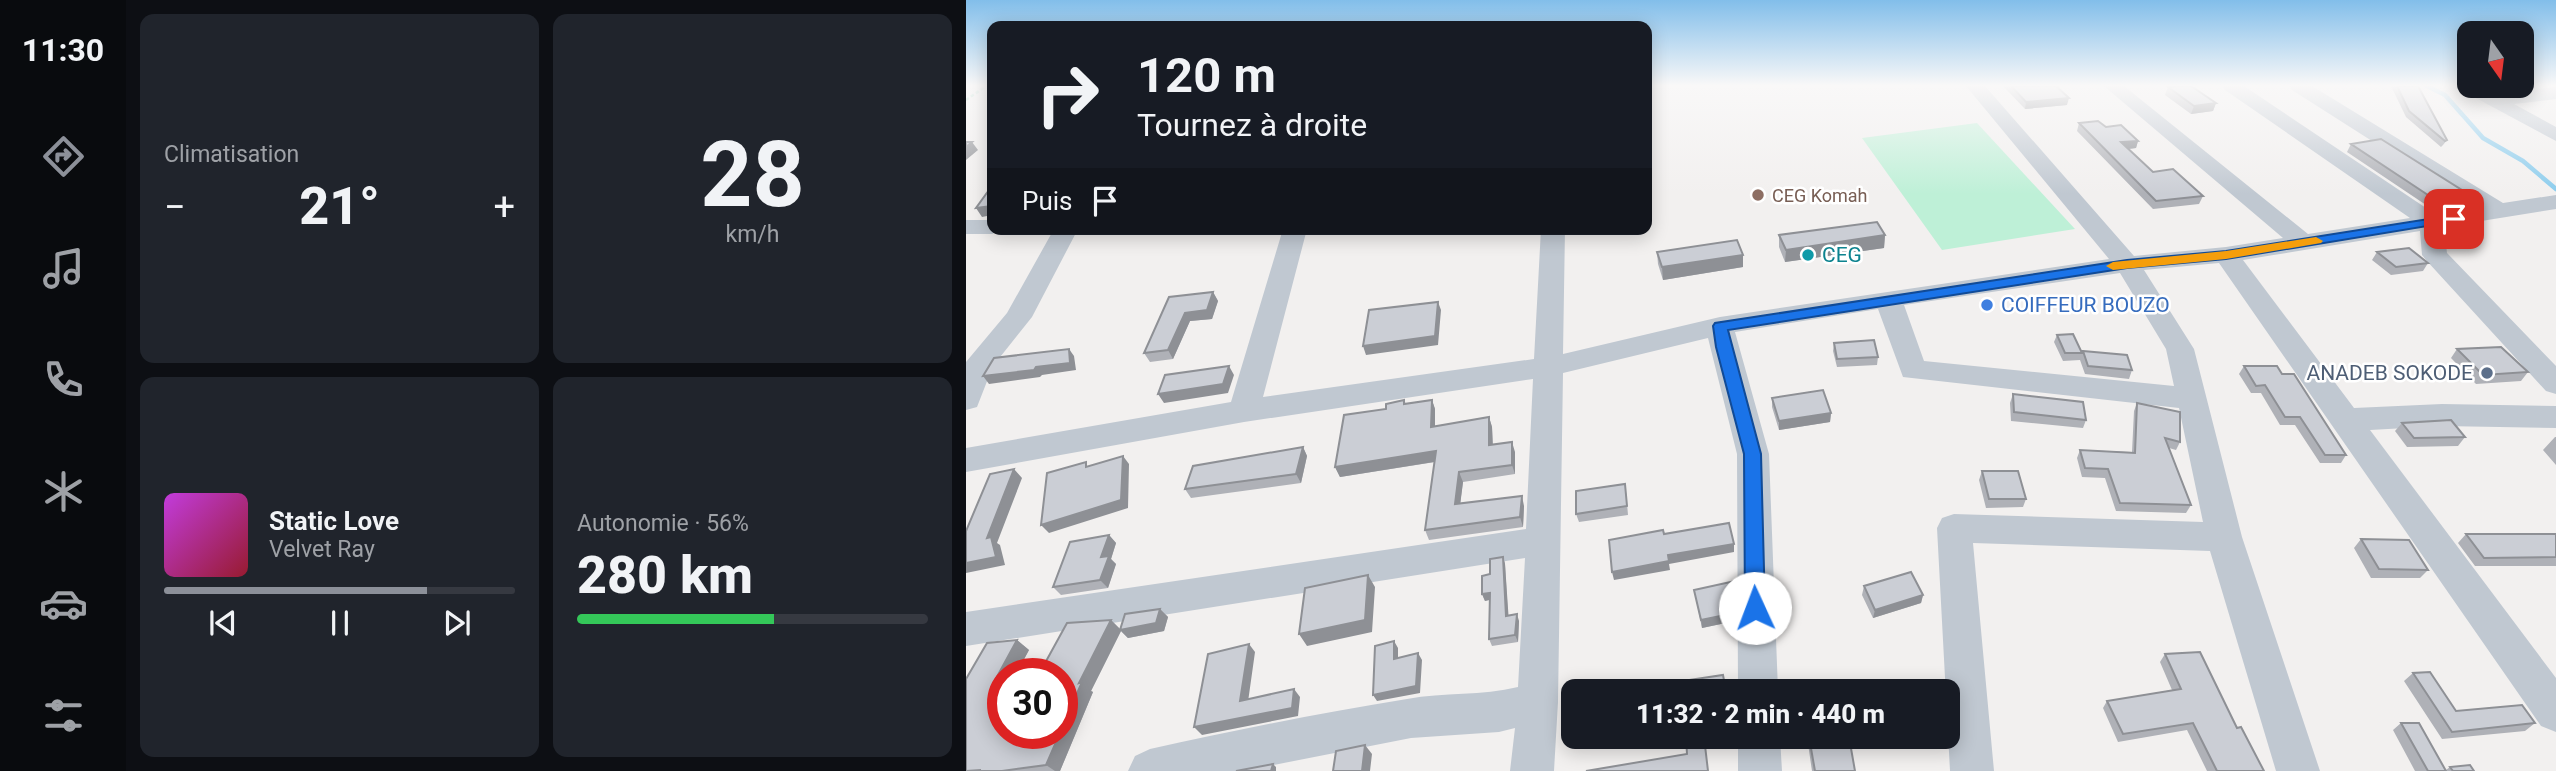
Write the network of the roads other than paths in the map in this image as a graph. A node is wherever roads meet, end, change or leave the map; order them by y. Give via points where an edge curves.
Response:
1 (2006, 122) edge
2 (2157, 122) edge
3 (2285, 122) edge
4 (2357, 122) edge
5 (2533, 122) edge
6 (2556, 135) edge
7 (2556, 202) edge
8 (2499, 211) junction
9 (2431, 222) junction
10 (987, 226) edge
11 (966, 227) edge
12 (1063, 235) edge
13 (1293, 235) edge
14 (1552, 235) edge
15 (2303, 243) junction
16 (2226, 255) junction
17 (2127, 264) junction
18 (1888, 299) junction
19 (1720, 326) junction
20 (1548, 367) junction
21 (2556, 384) edge
22 (966, 399) edge
23 (2192, 399) junction
24 (1244, 411) junction
25 (2556, 417) edge
26 (2346, 420) junction
27 (966, 460) edge
28 (2224, 537) junction
29 (1543, 541) junction
30 (966, 629) edge
31 (1758, 679) edge
32 (1538, 702) junction
33 (2556, 712) edge
34 (1759, 749) edge
35 (1150, 771) edge
36 (1532, 771) edge
37 (1760, 771) edge
38 (1972, 771) edge
39 (2298, 771) edge

1 - 17 street
2 - 15 street
3 - 9 street
4 - 8 street
5 - 6 street
7 - 8 street
8 - 9 street
9 - 15 street
9 - 21 street via 2435,255
10 - 11 street
12 - 22 street via 1018,317 980,363
13 - 24 street
14 - 20 street
15 - 16 street
16 - 17 street
16 - 26 street
17 - 18 street
17 - 23 street via 2180,349
18 - 19 street
18 - 23 street via 1913,370
19 - 20 street
19 - 31 street via 1753,454
20 - 24 street
20 - 29 street
23 - 28 street
24 - 27 street
25 - 26 street via 2442,415
26 - 33 street
28 - 38 street via 1954,528
28 - 39 street
29 - 30 street
29 - 32 street
32 - 35 street via 1499,712 1410,718
32 - 36 street
34 - 37 street

